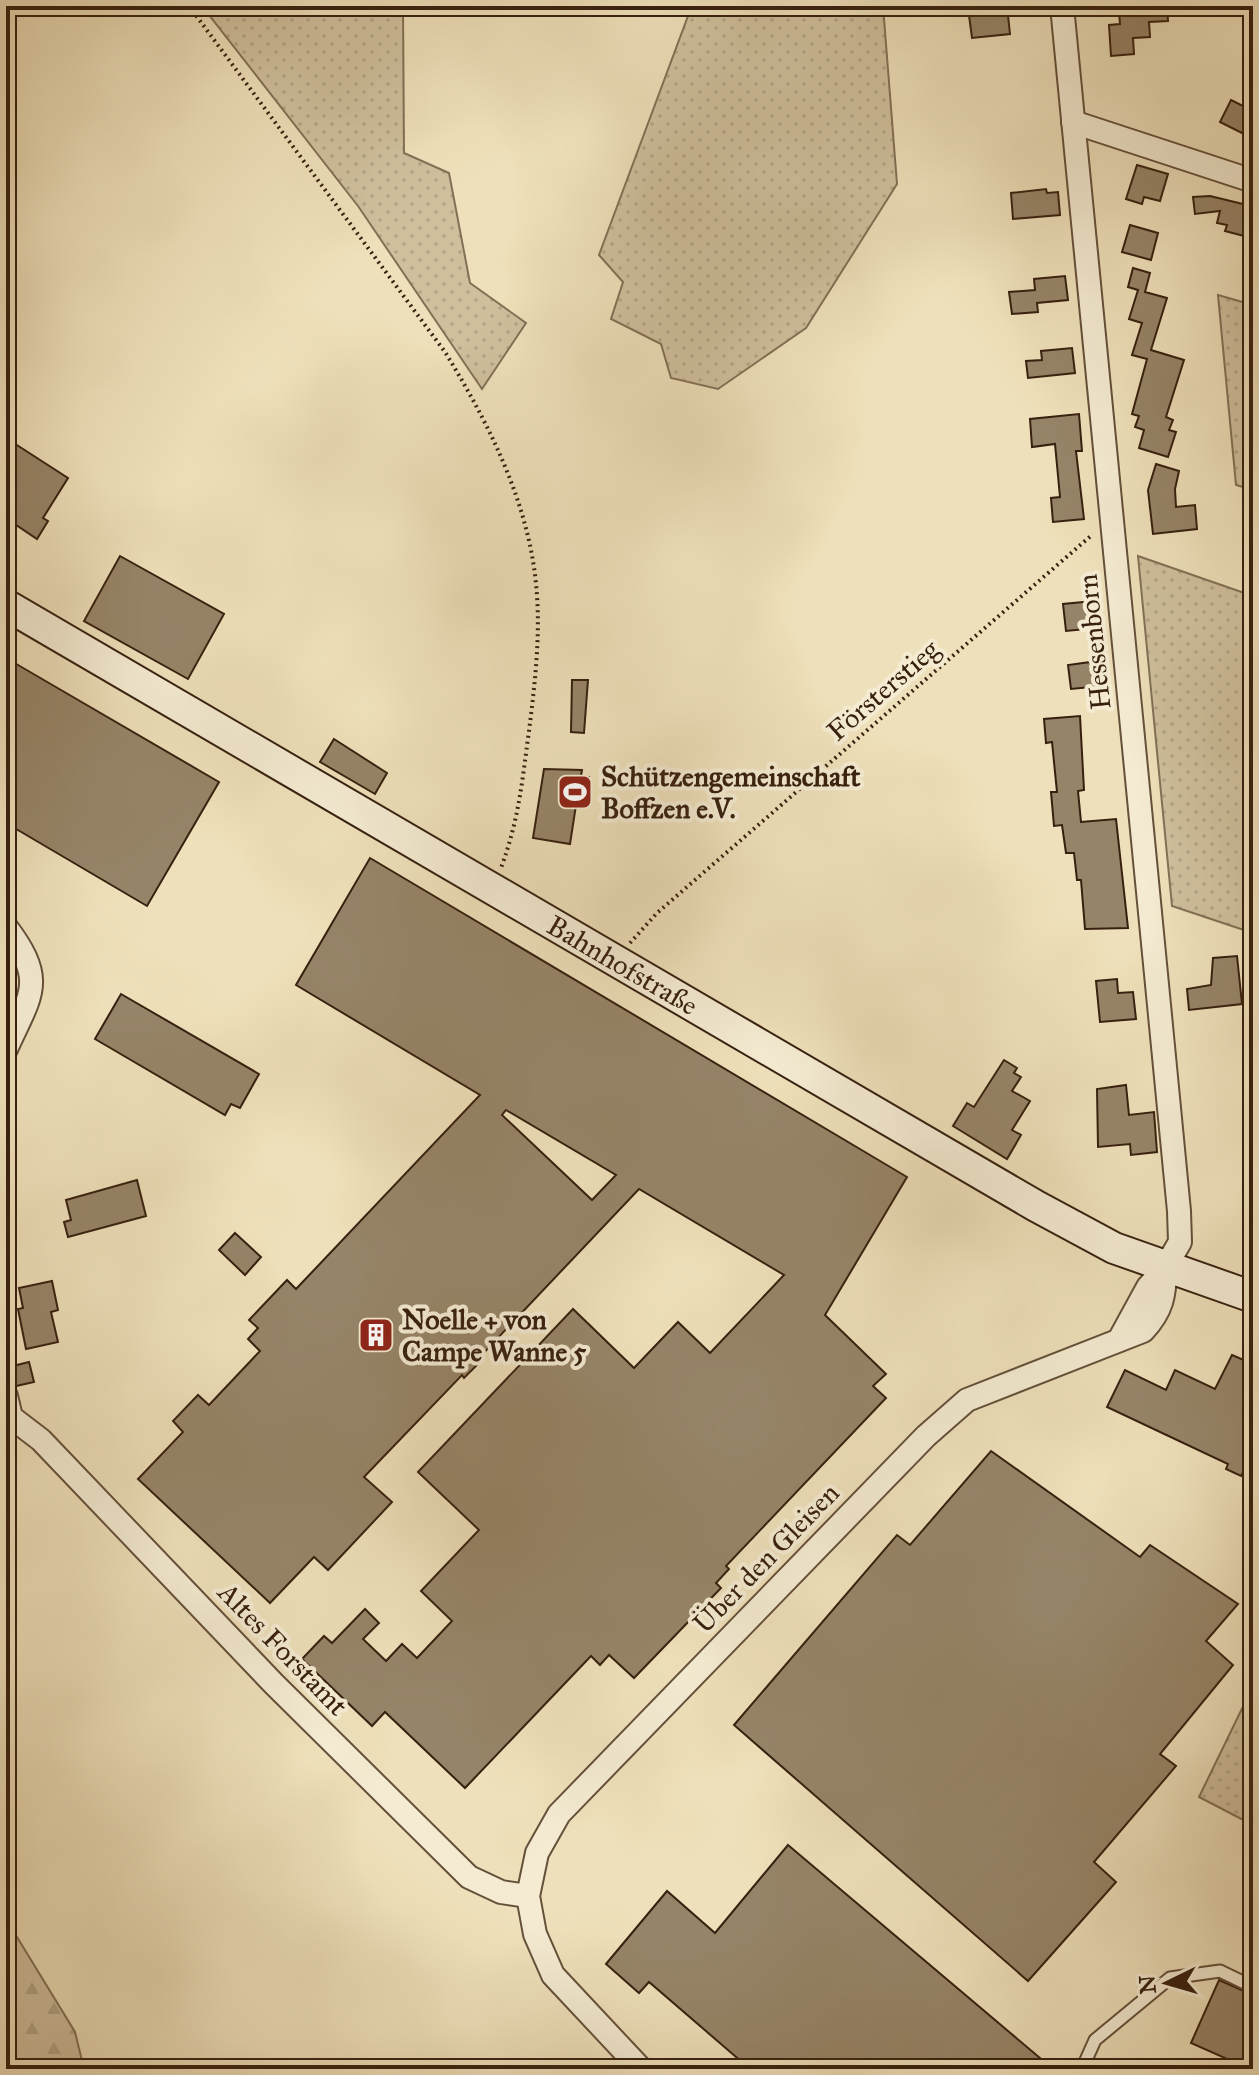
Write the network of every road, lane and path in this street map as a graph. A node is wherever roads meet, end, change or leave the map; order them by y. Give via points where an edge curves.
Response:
1 (189, 6) edge
2 (1062, 6) edge
3 (1073, 122) junction
4 (1253, 181) edge
5 (1112, 518) junction
6 (6, 605) edge
7 (493, 889) junction
8 (6, 927) edge
9 (615, 960) junction
10 (6, 1049) edge
11 (1165, 1268) junction
12 (1253, 1297) edge
13 (8, 1406) edge
14 (528, 1896) junction
15 (1253, 1987) edge
16 (641, 2069) edge
17 (1082, 2069) edge

1 - 7 path via 445,352 476,403 520,512 536,585 537,667 517,824
2 - 3 street, Hessenborn
3 - 4 street
3 - 5 street, Hessenborn
5 - 9 path, Försterstieg via 657,913
5 - 11 street, Hessenborn via 1179,1211 1180,1242
6 - 7 main road, Bahnhofstraße
7 - 9 main road, Bahnhofstraße
8 - 10 street via 24,951 33,990
9 - 11 main road, Bahnhofstraße via 1036,1206 1114,1248
11 - 12 main road, Bahnhofstraße
11 - 14 street, Über den Gleisen via 1148,1287 1119,1340 967,1400 926,1436 559,1814 537,1853
13 - 14 street, Altes Forstamt via 274,1684 469,1877 501,1892
14 - 16 street via 535,1934 553,1975
15 - 17 lane via 1220,1971 1170,1978 1095,2040

